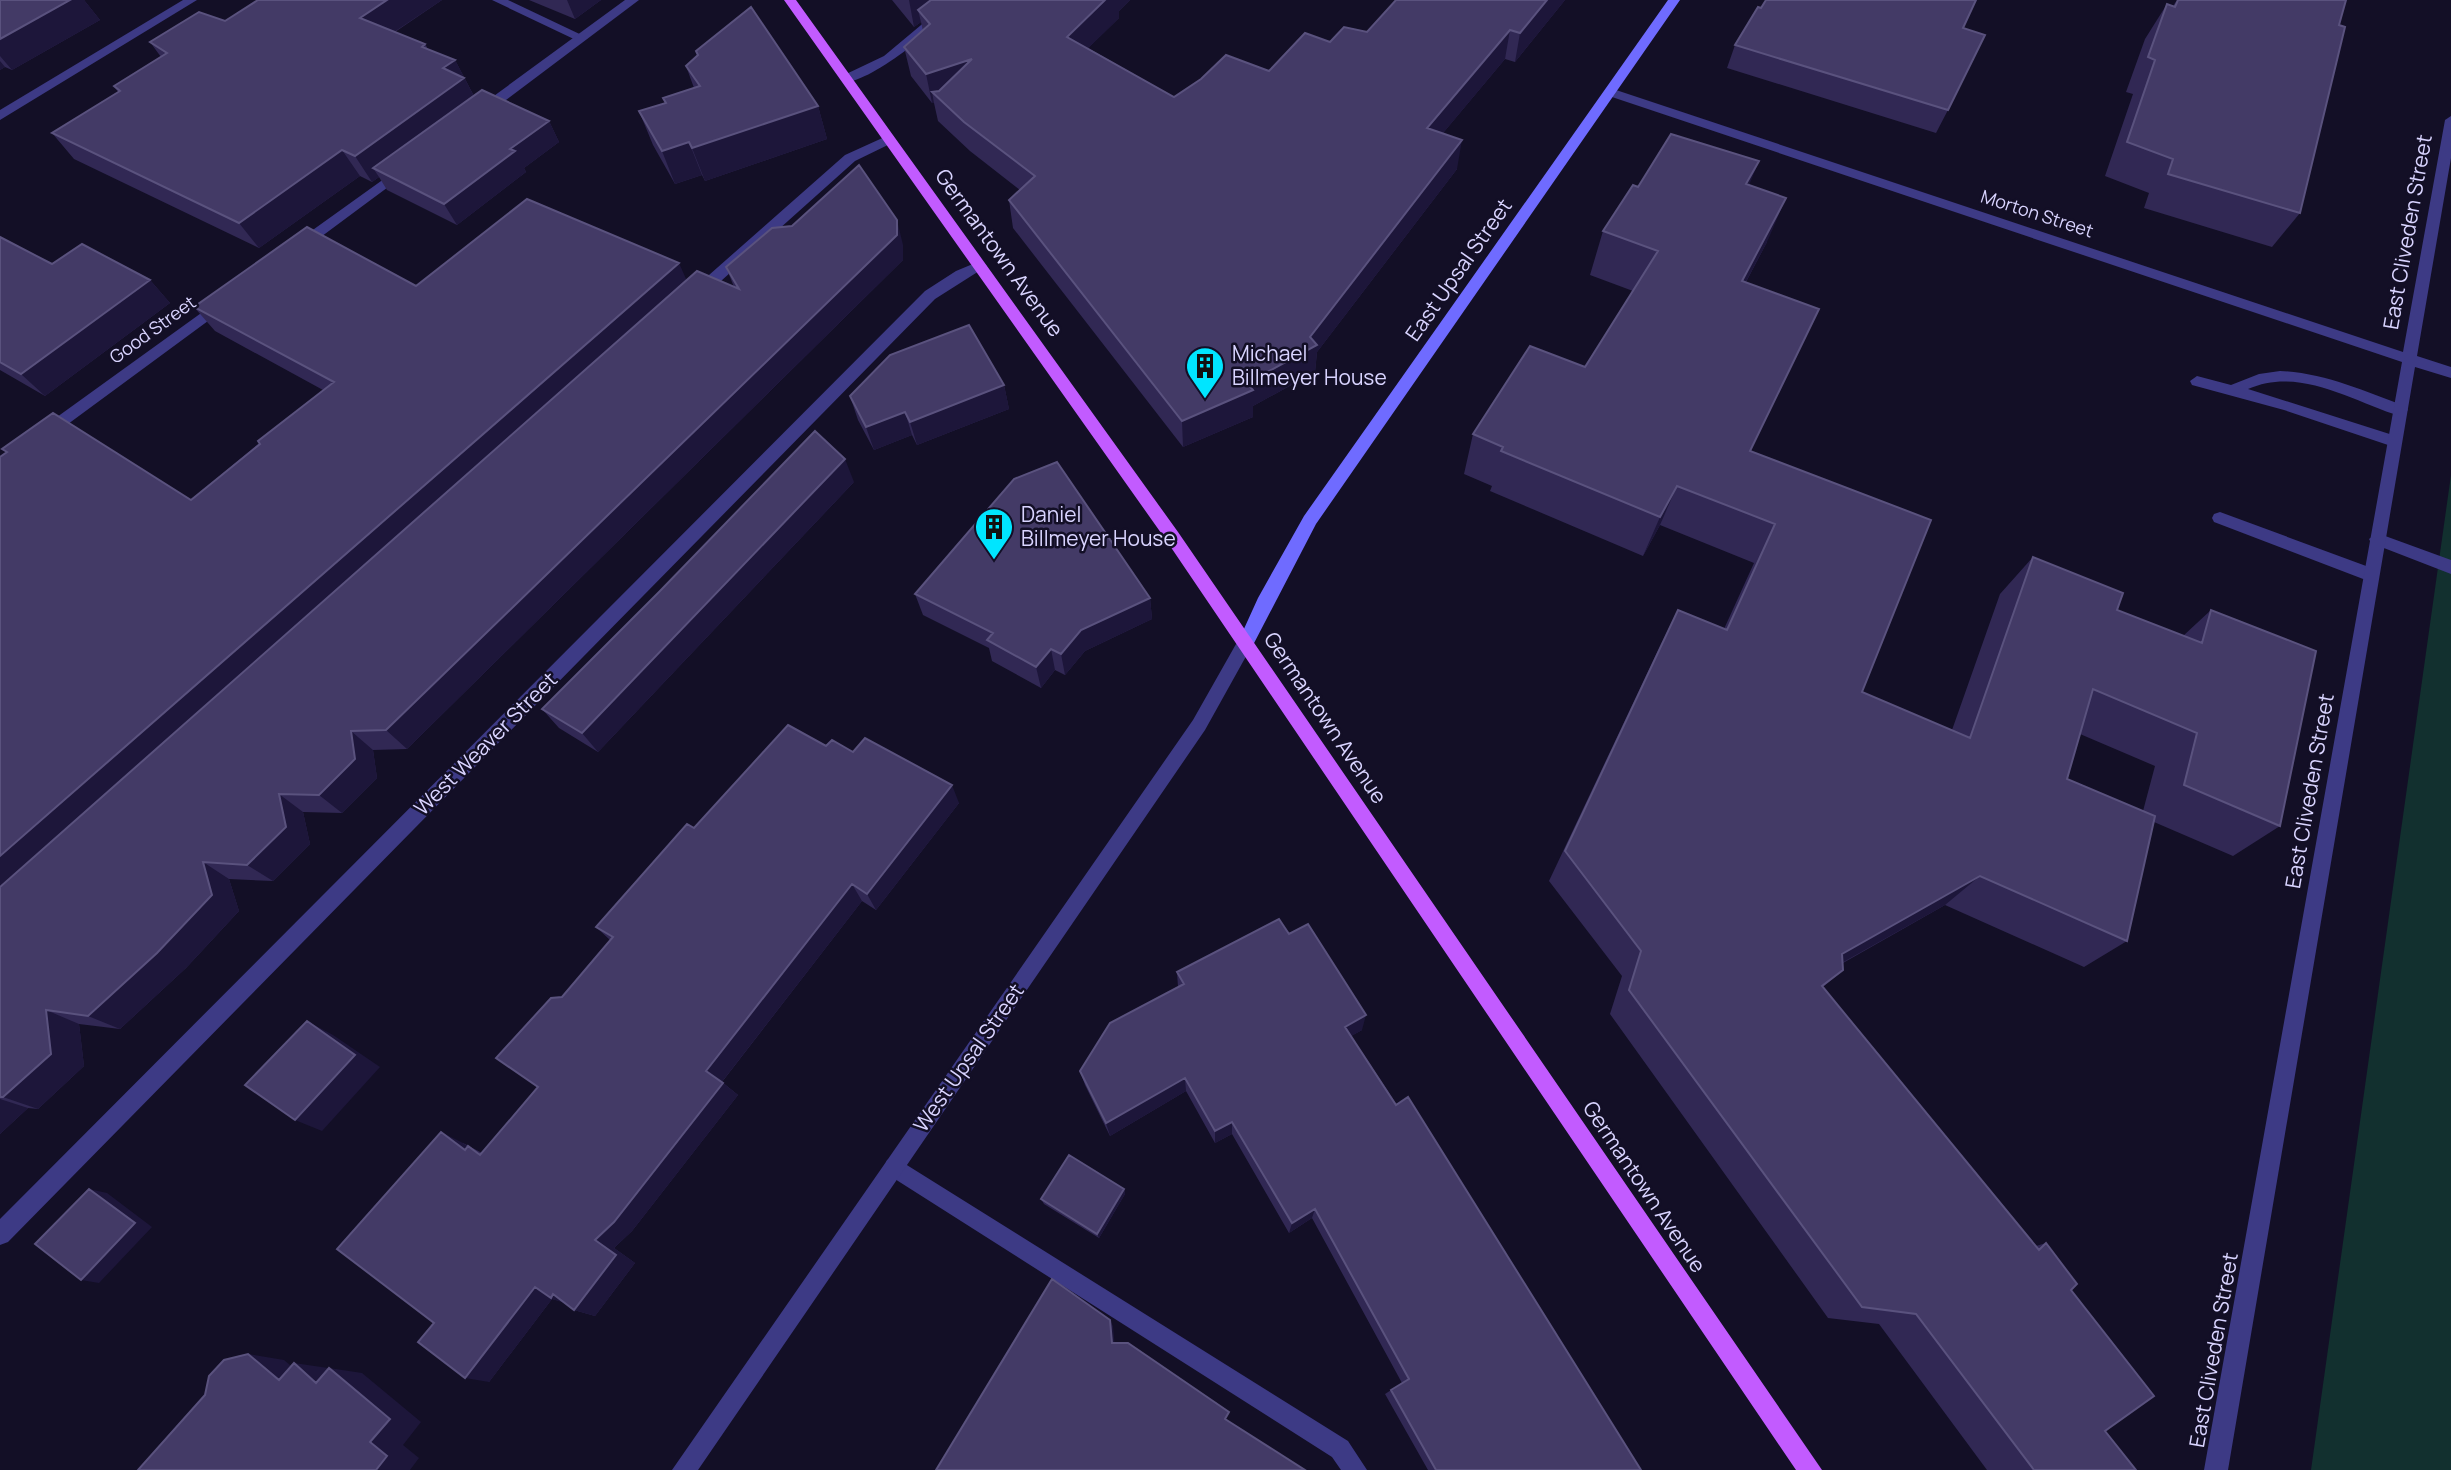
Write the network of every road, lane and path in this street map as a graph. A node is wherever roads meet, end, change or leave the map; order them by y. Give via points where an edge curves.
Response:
1 (191, 0) edge
2 (498, 0) edge
3 (633, 0) edge
4 (790, 0) edge
5 (958, 0) edge
6 (1674, 0) edge
7 (582, 38) junction
8 (846, 79) junction
9 (1610, 92) junction
10 (0, 116) edge
11 (470, 120) edge
12 (2451, 120) edge
13 (889, 139) junction
14 (414, 162) edge
15 (291, 252) edge
16 (980, 266) junction
17 (235, 293) edge
18 (688, 302) edge
19 (2409, 358) junction
20 (2451, 373) edge
21 (2197, 381) dead end
22 (2233, 390) junction
23 (2400, 410) junction
24 (2394, 441) junction
25 (34, 442) edge
26 (2220, 518) dead end
27 (2378, 539) junction
28 (2451, 567) edge
29 (2371, 575) junction
30 (1246, 642) junction
31 (894, 1167) junction
32 (0, 1234) edge
33 (684, 1470) edge
34 (1355, 1470) edge
35 (1810, 1470) edge
36 (2216, 1470) edge

1 - 10 street
2 - 7 street
3 - 7 street
4 - 8 main road, Germantown Avenue
5 - 8 street via 888,59
6 - 9 street, East Upsal Street
7 - 11 street
8 - 13 main road, Germantown Avenue
9 - 19 street, Morton Street
9 - 30 street, East Upsal Street via 1310,520
12 - 19 street, East Cliveden Street
13 - 16 main road, Germantown Avenue
13 - 18 street via 850,158
14 - 15 street
16 - 30 main road, Germantown Avenue
16 - 32 street, West Weaver Street via 930,295
17 - 25 street, Good Street
19 - 20 street, Morton Street
19 - 23 street, East Cliveden Street
21 - 22 street
22 - 23 street via 2263,378 2289,376
22 - 24 street
23 - 24 street, East Cliveden Street
24 - 27 street, East Cliveden Street
26 - 29 street
27 - 28 street
27 - 29 street, East Cliveden Street
29 - 36 street, East Cliveden Street
30 - 31 street, West Upsal Street via 1199,726
30 - 35 main road, Germantown Avenue
31 - 33 street, West Upsal Street
31 - 34 street via 1340,1450

